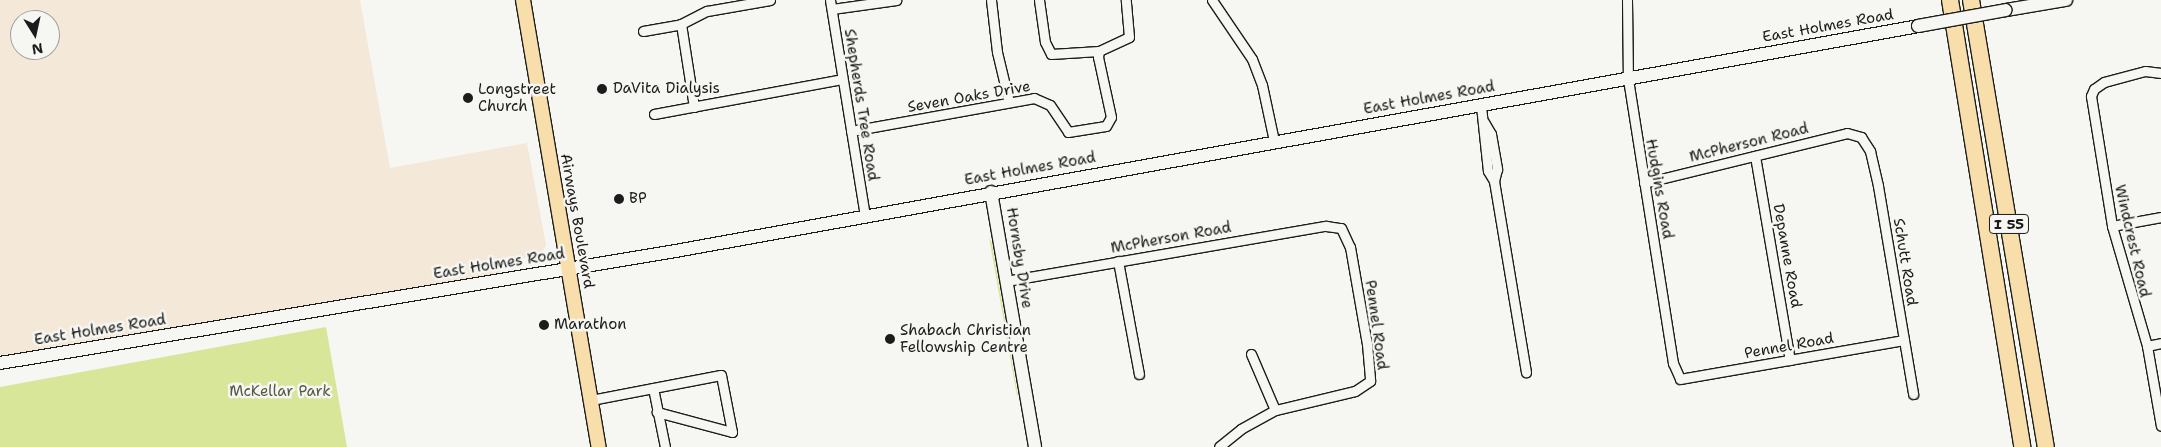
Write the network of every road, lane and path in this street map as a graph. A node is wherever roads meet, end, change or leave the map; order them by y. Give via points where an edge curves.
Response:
1 (523, 0) edge
2 (770, 0) edge
3 (896, 0) edge
4 (991, 0) edge
5 (1039, 0) edge
6 (1126, 0) edge
7 (1212, 0) edge
8 (1627, 0) edge
9 (1950, 0) edge
10 (1972, 0) edge
11 (2066, 0) edge
12 (731, 3) edge
13 (831, 5) edge
14 (681, 24) junction
15 (643, 31) dead end
16 (1099, 52) junction
17 (2161, 72) edge
18 (842, 79) junction
19 (1628, 79) junction
20 (1009, 102) junction
21 (694, 106) junction
22 (1481, 106) junction
23 (654, 114) dead end
24 (851, 131) junction
25 (1861, 137) joint
26 (1274, 141) junction
27 (1755, 156) junction
28 (1644, 184) junction
29 (991, 192) junction
30 (865, 215) junction
31 (2161, 217) edge
32 (2112, 226) junction
33 (1341, 228) joint
34 (1118, 262) junction
35 (569, 269) junction
36 (1006, 281) junction
37 (1904, 340) junction
38 (2161, 343) edge
39 (2147, 346) junction
40 (1251, 354) dead end
41 (1790, 360) junction
42 (0, 363) edge
43 (1526, 372) dead end
44 (1139, 374) dead end
45 (1680, 379) joint
46 (653, 388) junction
47 (1913, 394) dead end
48 (590, 400) junction
49 (1275, 410) junction
50 (657, 412) junction
51 (2161, 426) edge
52 (599, 447) edge
53 (664, 447) edge
54 (1035, 447) edge
55 (1219, 447) edge
56 (2022, 447) edge
57 (2046, 447) edge

1 - 35 main road, Airways Boulevard
2 - 12 street
3 - 13 street
4 - 20 street via 997,52
5 - 16 street via 1045,42 1051,54
6 - 16 street via 1129,37
7 - 26 street via 1252,59 1262,85
8 - 19 street, Hudgins Road
9 - 56 highway, I 55
10 - 57 highway, I 55
11 - 19 main road, East Holmes Road, bridge
12 - 14 street via 700,13
13 - 18 street, Shepherds Tree Road
14 - 15 street
14 - 21 street
16 - 20 street, Seven Oaks Drive via 1111,117 1106,126 1068,132 1044,100 1034,98
17 - 32 street, Windcrest Road via 2123,76 2094,89 2091,100
18 - 21 street
18 - 24 street, Shepherds Tree Road
19 - 22 main road, East Holmes Road
19 - 28 street, Hudgins Road
20 - 24 street, Seven Oaks Drive via 991,108
21 - 23 street
22 - 26 main road, East Holmes Road
22 - 43 street via 1488,171 1494,181
24 - 30 street, Shepherds Tree Road
25 - 27 street, McPherson Road via 1846,132
25 - 37 street, Schutt Road via 1870,151 1878,186
26 - 29 main road, East Holmes Road
27 - 28 street, McPherson Road
27 - 41 street, Depanne Road
28 - 45 street, Hudgins Road via 1673,363
29 - 30 main road, East Holmes Road
29 - 36 main road, Hornsby Drive
30 - 35 main road, East Holmes Road
31 - 32 street
32 - 39 street, Windcrest Road
33 - 34 street, McPherson Road via 1326,226
33 - 49 street, Pennel Road via 1350,247 1367,343 1370,381 1356,391
34 - 36 street, McPherson Road
34 - 44 street
35 - 42 main road, East Holmes Road
35 - 48 main road, Airways Boulevard
36 - 54 main road, Hornsby Drive
37 - 41 street, Pennel Road
37 - 47 street, Schutt Road
38 - 39 street
39 - 51 street, Windcrest Road
40 - 49 street
41 - 45 street, Pennel Road
46 - 48 street
46 - 50 street
46 - 50 street via 721,375 732,432
48 - 52 main road, Airways Boulevard
49 - 55 street, Pennel Road via 1241,429
50 - 53 street

